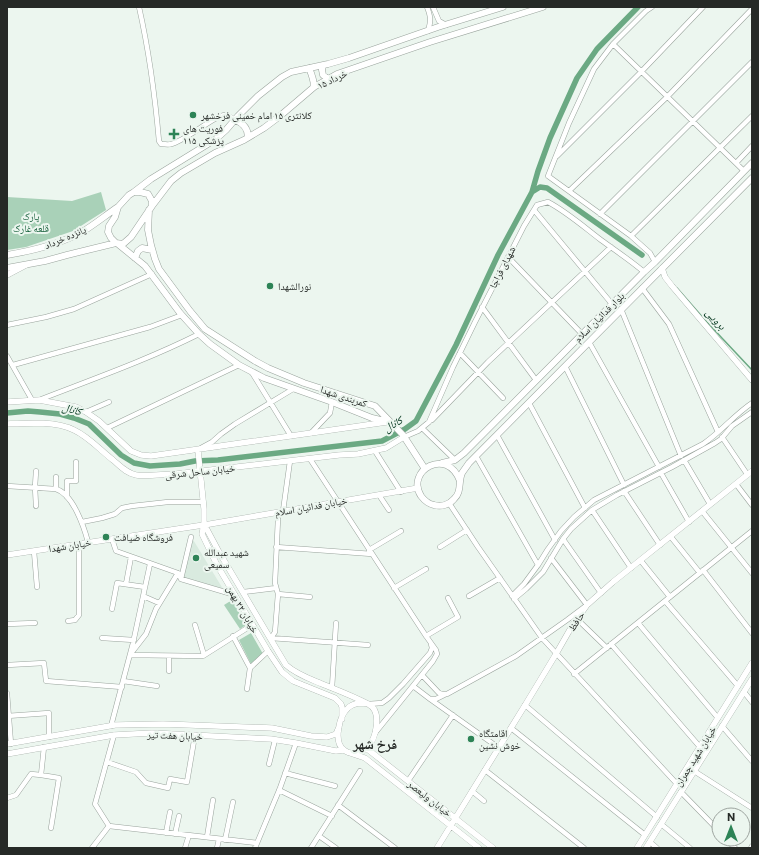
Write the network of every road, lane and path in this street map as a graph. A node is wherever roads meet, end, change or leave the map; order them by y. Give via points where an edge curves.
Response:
1 (139, 7) edge
2 (427, 7) edge
3 (433, 7) edge
4 (503, 7) edge
5 (543, 7) edge
6 (652, 7) edge
7 (703, 7) edge
8 (752, 9) edge
9 (446, 25) junction
10 (428, 31) junction
11 (613, 44) junction
12 (752, 62) edge
13 (323, 65) junction
14 (308, 68) junction
15 (641, 72) junction
16 (328, 79) junction
17 (314, 88) junction
18 (667, 96) junction
19 (752, 116) edge
20 (235, 120) junction
21 (693, 122) junction
22 (248, 137) junction
23 (752, 146) edge
24 (720, 148) junction
25 (556, 157) junction
26 (752, 162) edge
27 (736, 163) junction
28 (744, 171) junction
29 (752, 178) edge
30 (569, 191) junction
31 (134, 192) junction
32 (118, 207) junction
33 (151, 208) junction
34 (534, 210) junction
35 (600, 214) junction
36 (631, 236) junction
37 (117, 243) junction
38 (611, 247) junction
39 (152, 250) junction
40 (7, 255) edge
41 (508, 257) junction
42 (135, 258) junction
43 (655, 262) junction
44 (28, 264) junction
45 (7, 268) edge
46 (662, 268) junction
47 (585, 272) junction
48 (644, 272) junction
49 (152, 274) junction
50 (7, 276) edge
51 (642, 288) junction
52 (552, 303) junction
53 (612, 304) junction
54 (482, 307) junction
55 (621, 309) junction
56 (182, 315) junction
57 (7, 325) edge
58 (199, 334) junction
59 (582, 334) junction
60 (589, 342) junction
61 (508, 343) junction
62 (460, 353) junction
63 (7, 356) edge
64 (13, 365) junction
65 (239, 365) junction
66 (565, 366) junction
67 (251, 371) junction
68 (478, 373) junction
69 (536, 380) junction
70 (752, 380) edge
71 (293, 389) junction
72 (503, 398) dead end
73 (32, 400) junction
74 (39, 400) junction
75 (7, 402) edge
76 (109, 402) dead end
77 (332, 402) junction
78 (270, 403) junction
79 (529, 403) junction
80 (752, 403) edge
81 (86, 412) junction
82 (752, 412) edge
83 (429, 422) junction
84 (391, 423) junction
85 (7, 424) edge
86 (107, 428) junction
87 (422, 428) junction
88 (718, 432) junction
89 (311, 433) junction
90 (496, 435) junction
91 (291, 436) junction
92 (403, 436) junction
93 (722, 437) junction
94 (375, 451) junction
95 (198, 452) junction
96 (476, 456) junction
97 (680, 456) junction
98 (310, 459) junction
99 (455, 460) junction
100 (684, 460) junction
101 (290, 461) junction
102 (76, 462) dead end
103 (441, 464) junction
104 (659, 467) junction
105 (200, 469) junction
106 (425, 469) junction
107 (36, 471) dead end
108 (750, 472) edge
109 (661, 473) junction
110 (56, 477) dead end
111 (460, 481) junction
112 (624, 484) junction
113 (736, 484) junction
114 (7, 486) edge
115 (35, 487) junction
116 (418, 488) junction
117 (56, 489) junction
118 (624, 491) junction
119 (401, 492) junction
120 (379, 495) junction
121 (67, 497) junction
122 (203, 502) junction
123 (337, 502) junction
124 (449, 503) junction
125 (710, 504) junction
126 (752, 505) edge
127 (36, 506) dead end
128 (585, 508) junction
129 (389, 510) dead end
130 (592, 510) junction
131 (283, 511) junction
132 (702, 511) junction
133 (278, 519) dead end
134 (82, 522) junction
135 (689, 522) junction
136 (204, 524) junction
137 (467, 530) junction
138 (401, 531) dead end
139 (752, 531) edge
140 (191, 537) dead end
141 (671, 537) junction
142 (112, 539) junction
143 (563, 539) junction
144 (555, 540) junction
145 (88, 542) junction
146 (79, 544) junction
147 (660, 545) junction
148 (276, 547) junction
149 (440, 547) dead end
150 (732, 548) junction
151 (34, 551) junction
152 (370, 552) junction
153 (7, 555) edge
154 (131, 557) junction
155 (551, 558) junction
156 (641, 560) junction
157 (150, 564) junction
158 (538, 565) junction
159 (631, 568) junction
160 (426, 569) dead end
161 (702, 572) junction
162 (178, 573) junction
163 (752, 573) edge
164 (500, 578) junction
165 (181, 579) junction
166 (126, 584) junction
167 (37, 587) dead end
168 (145, 587) junction
169 (276, 588) junction
170 (394, 588) junction
171 (243, 592) junction
172 (601, 592) junction
173 (278, 594) junction
174 (234, 595) junction
175 (143, 596) junction
176 (469, 596) dead end
177 (310, 597) dead end
178 (513, 597) junction
179 (670, 597) junction
180 (448, 598) dead end
181 (665, 601) junction
182 (159, 604) junction
183 (587, 605) junction
184 (112, 609) dead end
185 (577, 619) junction
186 (68, 621) dead end
187 (336, 622) dead end
188 (638, 622) junction
189 (35, 623) dead end
190 (7, 624) edge
191 (195, 625) dead end
192 (252, 625) junction
193 (752, 633) edge
194 (233, 636) junction
195 (426, 636) junction
196 (102, 638) dead end
197 (271, 638) junction
198 (542, 638) junction
199 (134, 640) junction
200 (334, 642) junction
201 (431, 644) junction
202 (368, 645) dead end
203 (609, 646) junction
204 (268, 651) junction
205 (556, 654) junction
206 (130, 655) junction
207 (204, 655) junction
208 (169, 656) junction
209 (752, 663) edge
210 (7, 665) edge
211 (250, 668) junction
212 (169, 671) dead end
213 (574, 674) junction
214 (422, 675) junction
215 (752, 679) edge
216 (123, 680) junction
217 (157, 686) dead end
218 (413, 686) junction
219 (738, 686) junction
220 (122, 687) junction
221 (332, 688) junction
222 (247, 689) dead end
223 (744, 692) junction
224 (7, 693) edge
225 (447, 694) junction
226 (430, 699) junction
227 (752, 702) edge
228 (368, 704) junction
229 (525, 706) junction
230 (453, 715) junction
231 (8, 716) edge
232 (718, 718) junction
233 (342, 719) junction
234 (111, 726) junction
235 (722, 726) junction
236 (339, 727) junction
237 (511, 728) junction
238 (114, 735) junction
239 (195, 735) junction
240 (374, 735) junction
241 (49, 737) junction
242 (275, 740) junction
243 (296, 742) junction
244 (9, 744) edge
245 (44, 747) junction
246 (700, 747) junction
247 (366, 748) junction
248 (499, 748) junction
249 (344, 750) junction
250 (350, 753) junction
251 (7, 754) edge
252 (752, 761) edge
253 (107, 762) junction
254 (269, 764) dead end
255 (485, 770) junction
256 (360, 771) dead end
257 (694, 771) junction
258 (285, 773) junction
259 (41, 774) junction
260 (408, 781) junction
261 (677, 784) junction
262 (335, 786) dead end
263 (279, 790) junction
264 (472, 791) junction
265 (681, 792) junction
266 (7, 798) edge
267 (213, 800) dead end
268 (484, 801) dead end
269 (232, 802) dead end
270 (338, 805) junction
271 (752, 808) edge
272 (170, 812) dead end
273 (178, 816) dead end
274 (332, 816) junction
275 (656, 817) junction
276 (456, 818) junction
277 (711, 823) edge
278 (661, 824) junction
279 (109, 826) junction
280 (451, 826) junction
281 (51, 828) dead end
282 (166, 833) junction
283 (175, 834) junction
284 (189, 835) junction
285 (645, 835) junction
286 (319, 836) junction
287 (207, 838) junction
288 (219, 839) junction
289 (226, 840) junction
290 (650, 842) junction
291 (256, 846) edge
292 (92, 848) edge
293 (185, 848) edge
294 (217, 848) edge
295 (311, 848) edge
296 (336, 848) edge
297 (395, 848) edge
298 (437, 848) edge
299 (479, 848) edge
300 (493, 848) edge
301 (584, 848) edge
302 (637, 848) edge
303 (646, 848) edge
304 (657, 848) edge
305 (690, 848) edge

1 - 20 street via 161,144 176,143 219,116 227,115
2 - 10 street via 431,22
3 - 9 street via 439,21
4 - 9 main road, ۱۵ خرداد
5 - 16 main road, ۱۵ خرداد via 430,42
6 - 11 street
7 - 15 street
8 - 18 street
9 - 10 main road, ۱۵ خرداد
10 - 13 main road, ۱۵ خرداد
11 - 15 street
11 - 25 street via 594,69
12 - 21 street
13 - 14 main road, ۱۵ خرداد
13 - 16 main road via 323,75
14 - 17 main road via 312,74
14 - 20 main road, ۱۵ خرداد via 282,77 258,96
15 - 18 street
15 - 25 street
16 - 17 main road, ۱۵ خرداد
17 - 22 main road, ۱۵ خرداد via 264,128
18 - 21 street
18 - 30 street
19 - 24 street
20 - 22 main road via 243,124
20 - 31 main road, ۱۵ خرداد via 216,139
21 - 24 street
21 - 35 street
22 - 33 main road, ۱۵ خرداد via 181,173 171,181
23 - 27 street
24 - 27 street
24 - 36 street
25 - 30 street via 548,176
26 - 28 main road, بلوار فدائیان اسلام
27 - 28 street
28 - 43 main road, بلوار فدائیان اسلام
29 - 46 main road, بلوار فدائیان اسلام
30 - 35 street
31 - 32 main road, ۱۵ خرداد
31 - 33 main road via 148,194 152,201
32 - 37 main road via 108,232
32 - 40 main road, پانزده خرداد via 82,232 39,248
33 - 37 main road, ۱۵ خرداد via 131,236 123,244
33 - 39 main road, کمربندی شهدا via 148,230
34 - 38 street via 537,205 548,202
34 - 41 street, شهدای فراجا
34 - 47 street
35 - 36 street
36 - 43 street via 650,253
37 - 42 main road, کمربندی شهدا
37 - 44 main road, پانزده خرداد
38 - 47 street
38 - 48 street
39 - 42 main road via 142,248
39 - 84 main road, کمربندی شهدا via 159,269 205,330 268,368 375,406
41 - 52 street
41 - 54 street, شهدای فراجا
42 - 49 main road, کمربندی شهدا
43 - 46 main road
43 - 48 main road, بلوار فدائیان اسلام
44 - 45 main road, پانزده خرداد
44 - 50 street
46 - 51 main road, بلوار فدائیان اسلام
46 - 70 street via 672,286
47 - 52 street
47 - 53 street
48 - 53 main road, بلوار فدائیان اسلام
49 - 56 main road, کمربندی شهدا
49 - 57 street via 74,309
51 - 55 main road, بلوار فدائیان اسلام
51 - 88 street via 669,324
52 - 59 street
52 - 61 street
53 - 59 main road, بلوار فدائیان اسلام
54 - 61 street
54 - 62 street, شهدای فراجا
55 - 60 main road, بلوار فدائیان اسلام
55 - 97 street
56 - 58 main road, کمربندی شهدا
56 - 64 street via 142,329
58 - 65 main road, کمربندی شهدا
58 - 74 street via 173,347
59 - 69 main road, بلوار فدائیان اسلام
60 - 66 main road, بلوار فدائیان اسلام
60 - 104 street
61 - 68 street
61 - 69 street
62 - 68 street
62 - 83 street, شهدای فراجا
63 - 64 street
64 - 73 street
65 - 67 main road, کمربندی شهدا
65 - 86 street
66 - 79 main road, بلوار فدائیان اسلام
66 - 112 street
67 - 71 main road, کمربندی شهدا
67 - 78 street
68 - 72 street
68 - 83 street
69 - 99 main road, بلوار فدائیان اسلام
71 - 77 main road, کمربندی شهدا
71 - 78 street
73 - 74 street, خیابان ساحل شرقی
73 - 75 street, خیابان ساحل شرقی
74 - 81 street, خیابان ساحل شرقی
76 - 81 street
77 - 84 main road, کمربندی شهدا
77 - 89 street via 330,413
78 - 91 street
78 - 95 street via 235,424
79 - 90 main road, بلوار فدائیان اسلام
79 - 128 street
80 - 88 street
81 - 86 street, خیابان ساحل شرقی
82 - 93 street via 732,426
83 - 87 street, شهدای فراجا
84 - 89 street, خیابان ساحل شرقی
84 - 92 main road
85 - 105 street, خیابان ساحل شرقی via 48,424 74,430 90,440 126,472 136,475
86 - 95 street, خیابان ساحل شرقی via 131,450 141,455
87 - 92 street, شهدای فراجا
87 - 99 street
88 - 97 street via 711,439
89 - 91 street, خیابان ساحل شرقی
90 - 96 main road, بلوار فدائیان اسلام
90 - 144 street
91 - 95 street, خیابان ساحل شرقی
92 - 94 street, خیابان ساحل شرقی via 386,448
92 - 106 main road
93 - 100 street
93 - 108 street
94 - 98 street, خیابان ساحل شرقی
94 - 119 street
95 - 105 street
96 - 111 main road, بلوار فدائیان اسلام via 462,473
96 - 158 street
97 - 104 street
98 - 101 street, خیابان ساحل شرقی
98 - 123 street
99 - 103 main road, بلوار فدائیان اسلام
100 - 109 street
100 - 125 street
101 - 105 street, خیابان ساحل شرقی
101 - 131 street
102 - 121 street via 76,481 67,481
103 - 106 main road via 434,464
103 - 111 main road via 453,469
104 - 112 street
105 - 122 street
106 - 116 main road via 419,478
107 - 115 street
108 - 113 street, حافظ
109 - 118 street
109 - 135 street
110 - 117 street
111 - 124 main road via 458,494
112 - 128 street via 594,500
113 - 125 street, حافظ
113 - 126 street
114 - 115 street
115 - 117 street
115 - 127 street
116 - 119 street, خیابان فدائیان اسلام
116 - 124 main road via 423,498 433,505
117 - 121 street via 61,490
118 - 130 street
118 - 147 street
119 - 120 street, خیابان فدائیان اسلام
120 - 123 street, خیابان فدائیان اسلام
120 - 129 street
121 - 134 street
122 - 134 street via 132,506 102,518
122 - 136 street
123 - 131 street, خیابان فدائیان اسلام
123 - 152 street
124 - 137 street
125 - 132 street, حافظ
128 - 144 street
130 - 143 street
130 - 159 street
131 - 136 street, خیابان فدائیان اسلام
132 - 135 street, حافظ
132 - 150 street
133 - 148 street
134 - 145 street
135 - 141 street, حافظ
136 - 142 street, خیابان شهدا
136 - 171 street, خیابان ۲۲ بهمن
136 - 174 street, خیابان ۲۲ بهمن via 202,534
137 - 149 street
137 - 164 street
138 - 152 street
139 - 150 street
140 - 165 street
141 - 147 street, حافظ
141 - 161 street
142 - 145 street, خیابان شهدا
142 - 154 street via 116,551
143 - 155 street
143 - 172 street
144 - 158 street
145 - 146 street, خیابان شهدا
146 - 151 street, خیابان شهدا
146 - 186 street via 79,615 75,620
147 - 156 street, حافظ
148 - 152 street
148 - 169 street
150 - 161 street
150 - 163 street
151 - 153 street, خیابان شهدا
151 - 167 street
152 - 170 street
154 - 157 street
154 - 166 street
155 - 178 street via 538,578
155 - 183 street
156 - 159 street, حافظ
156 - 179 street
157 - 162 street
157 - 168 street
158 - 178 street
159 - 172 street, حافظ
160 - 170 street
161 - 179 street
161 - 193 street
162 - 165 street
162 - 182 street
164 - 176 street
164 - 178 street
165 - 174 street
166 - 168 street
166 - 184 street via 117,583
168 - 175 street
169 - 171 street
169 - 173 street
170 - 195 street
171 - 197 street, خیابان ۲۲ بهمن
172 - 183 street, حافظ
173 - 177 street
173 - 197 street via 275,632
174 - 192 street, خیابان ۲۲ بهمن
175 - 182 street
175 - 199 street
178 - 198 street
179 - 181 street
180 - 195 street via 458,617
181 - 188 street
181 - 219 street
182 - 206 street via 146,634
183 - 185 street, حافظ
183 - 198 street
185 - 203 street
185 - 205 street, حافظ
187 - 200 street
188 - 203 street
188 - 232 street
189 - 190 street
191 - 207 street
192 - 194 street
192 - 204 street, خیابان ۲۲ بهمن
194 - 207 street
194 - 211 street
195 - 201 street
196 - 199 street
197 - 200 street
197 - 221 street, خیابان ۲۲ بهمن via 286,665 292,670
198 - 205 street
198 - 225 street via 516,656
199 - 206 street
200 - 202 street
200 - 221 street
201 - 214 street via 437,654
201 - 228 street via 430,653 389,698 382,703
203 - 213 street
203 - 246 street
204 - 211 street
204 - 233 street, خیابان ۲۲ بهمن via 282,672 293,681 335,698 341,704
205 - 213 street
205 - 229 street, حافظ
206 - 208 street
206 - 216 street
207 - 208 street
208 - 212 street
209 - 219 street, خیابان شهید چمران
210 - 220 street via 44,663 46,681
211 - 222 street
213 - 261 street
214 - 218 street
214 - 225 street via 439,693
215 - 223 street, خیابان شهید چمران
216 - 217 street
216 - 220 street
218 - 226 street
218 - 240 street
219 - 232 street, خیابان شهید چمران
220 - 234 street
221 - 228 street, خیابان ۲۲ بهمن
223 - 227 street
223 - 235 street, خیابان شهید چمران
224 - 231 street
225 - 226 street
226 - 230 street
228 - 233 street via 351,705
228 - 240 street via 376,716
229 - 237 street, حافظ
229 - 275 street
230 - 248 street
230 - 260 street
231 - 241 street via 49,713
231 - 244 street
232 - 246 street, خیابان شهید چمران
233 - 236 street
234 - 236 street, خیابان هفت تیر via 163,724 272,728 327,737 336,734
234 - 241 street, خیابان هفت تیر
235 - 252 street
235 - 257 street, خیابان شهید چمران
236 - 249 street via 339,744
237 - 248 street, حافظ
237 - 285 street
238 - 239 street, خیابان هفت تیر
238 - 245 street, خیابان هفت تیر
238 - 253 street
239 - 242 street, خیابان هفت تیر
239 - 253 street via 187,782 170,779 168,788 146,783 136,772
240 - 247 street
241 - 244 street, خیابان هفت تیر
242 - 243 street, خیابان هفت تیر
242 - 254 street
243 - 249 street, خیابان هفت تیر via 336,751
243 - 258 street
245 - 251 street, خیابان هفت تیر
245 - 259 street
246 - 261 street, خیابان شهید چمران
247 - 250 street via 358,753
247 - 260 street, خیابان ولیعصر
248 - 255 street, حافظ
249 - 250 street
250 - 280 street, خیابان ولیعصر via 365,758
253 - 279 street via 95,804
255 - 264 street, حافظ
255 - 301 street
256 - 270 street
257 - 265 street, خیابان شهید چمران
257 - 271 street
258 - 262 street
258 - 263 street
259 - 266 street via 31,774 16,795
259 - 281 street via 59,778
260 - 276 street, خیابان ولیعصر
261 - 275 street, خیابان شهید چمران
263 - 274 street
263 - 291 street
264 - 268 street
264 - 276 street, حافظ
265 - 277 street
265 - 278 street, خیابان شهید چمران
267 - 287 street
269 - 289 street
270 - 274 street
270 - 297 street
272 - 282 street
273 - 283 street
274 - 286 street
275 - 285 street, خیابان شهید چمران
276 - 280 street, حافظ
276 - 300 street, خیابان ولیعصر
278 - 290 street, خیابان شهید چمران
278 - 305 street
279 - 282 street
279 - 292 street
280 - 298 street, حافظ
280 - 299 street, خیابان ولیعصر
282 - 283 street
283 - 284 street
284 - 287 street
284 - 293 street
285 - 302 street, خیابان شهید چمران
286 - 295 street
286 - 296 street
287 - 288 street
288 - 289 street
288 - 294 street
289 - 291 street
290 - 303 street, خیابان شهید چمران
290 - 304 street

